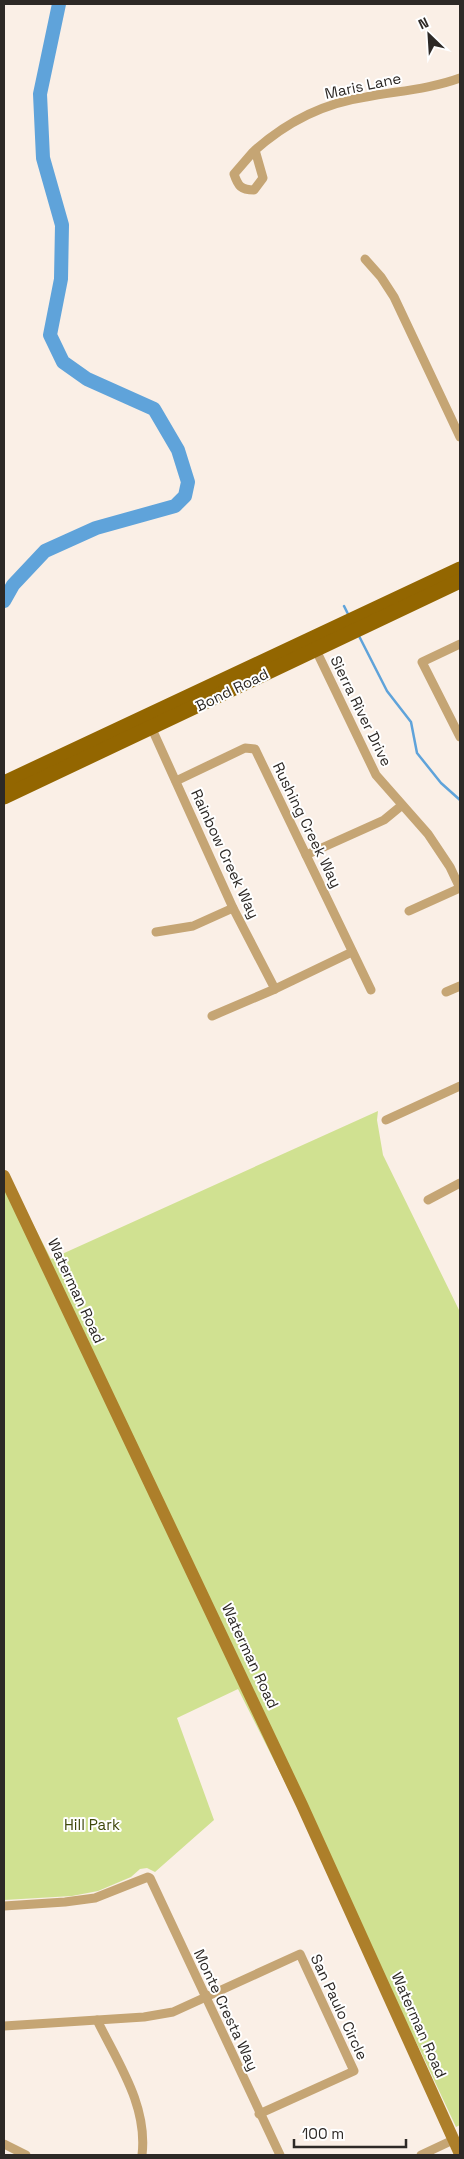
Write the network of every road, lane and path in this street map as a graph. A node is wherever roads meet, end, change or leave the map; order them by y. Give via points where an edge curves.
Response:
1 (460, 78) edge
2 (255, 150) junction
3 (365, 259) dead end
4 (460, 437) edge
5 (460, 569) edge
6 (460, 581) edge
7 (367, 619) junction
8 (313, 644) junction
9 (460, 644) edge
10 (227, 679) junction
11 (152, 729) junction
12 (460, 737) edge
13 (176, 781) junction
14 (4, 783) edge
15 (4, 797) edge
16 (401, 806) junction
17 (306, 855) junction
18 (460, 888) edge
19 (233, 908) junction
20 (409, 911) dead end
21 (156, 932) dead end
22 (352, 952) junction
23 (460, 986) edge
24 (276, 990) junction
25 (371, 990) dead end
26 (446, 992) dead end
27 (212, 1016) dead end
28 (460, 1086) edge
29 (386, 1120) dead end
30 (4, 1176) edge
31 (460, 1184) edge
32 (428, 1200) dead end
33 (4, 1906) edge
34 (205, 1998) junction
35 (97, 2020) junction
36 (4, 2026) edge
37 (259, 2114) junction
38 (453, 2140) junction
39 (4, 2144) edge
40 (460, 2154) edge
41 (26, 2155) edge
42 (142, 2155) edge
43 (280, 2155) edge
44 (422, 2155) edge

1 - 2 street, Maris Lane via 434,86 331,105 292,123
2 - 2 street, Maris Lane via 234,174 238,185 245,190 254,190 263,178
3 - 4 street via 394,296
5 - 7 main road, Bond Road
6 - 7 main road, Bond Road
7 - 8 main road, Bond Road
8 - 10 main road, Bond Road
8 - 11 main road, Bond Road
8 - 16 street, Sierra River Drive via 369,762
9 - 12 street via 422,662
10 - 11 main road via 212,692 157,718
10 - 14 main road, Bond Road
11 - 13 street, Rainbow Creek Way
11 - 15 main road, Bond Road
13 - 17 street, Rushing Creek Way via 245,748 255,749
13 - 19 street, Rainbow Creek Way
16 - 17 street via 384,820
16 - 18 street, Sierra River Drive via 436,845
17 - 22 street, Rushing Creek Way
18 - 20 street
19 - 21 street via 193,926
19 - 24 street, Rainbow Creek Way
22 - 24 street
22 - 25 street, Rushing Creek Way
23 - 26 street
24 - 27 street
28 - 29 street
30 - 38 main road, Waterman Road via 302,1804
31 - 32 street
33 - 34 street, Monte Cresta Way via 95,1898 148,1877
34 - 35 street via 164,2014
34 - 37 street, Monte Cresta Way
34 - 37 street, San Paulo Circle via 300,1954 354,2071
35 - 36 street
35 - 42 street via 139,2109 144,2134
37 - 43 street, Monte Cresta Way
38 - 40 main road, Waterman Road
38 - 44 street
39 - 41 street

